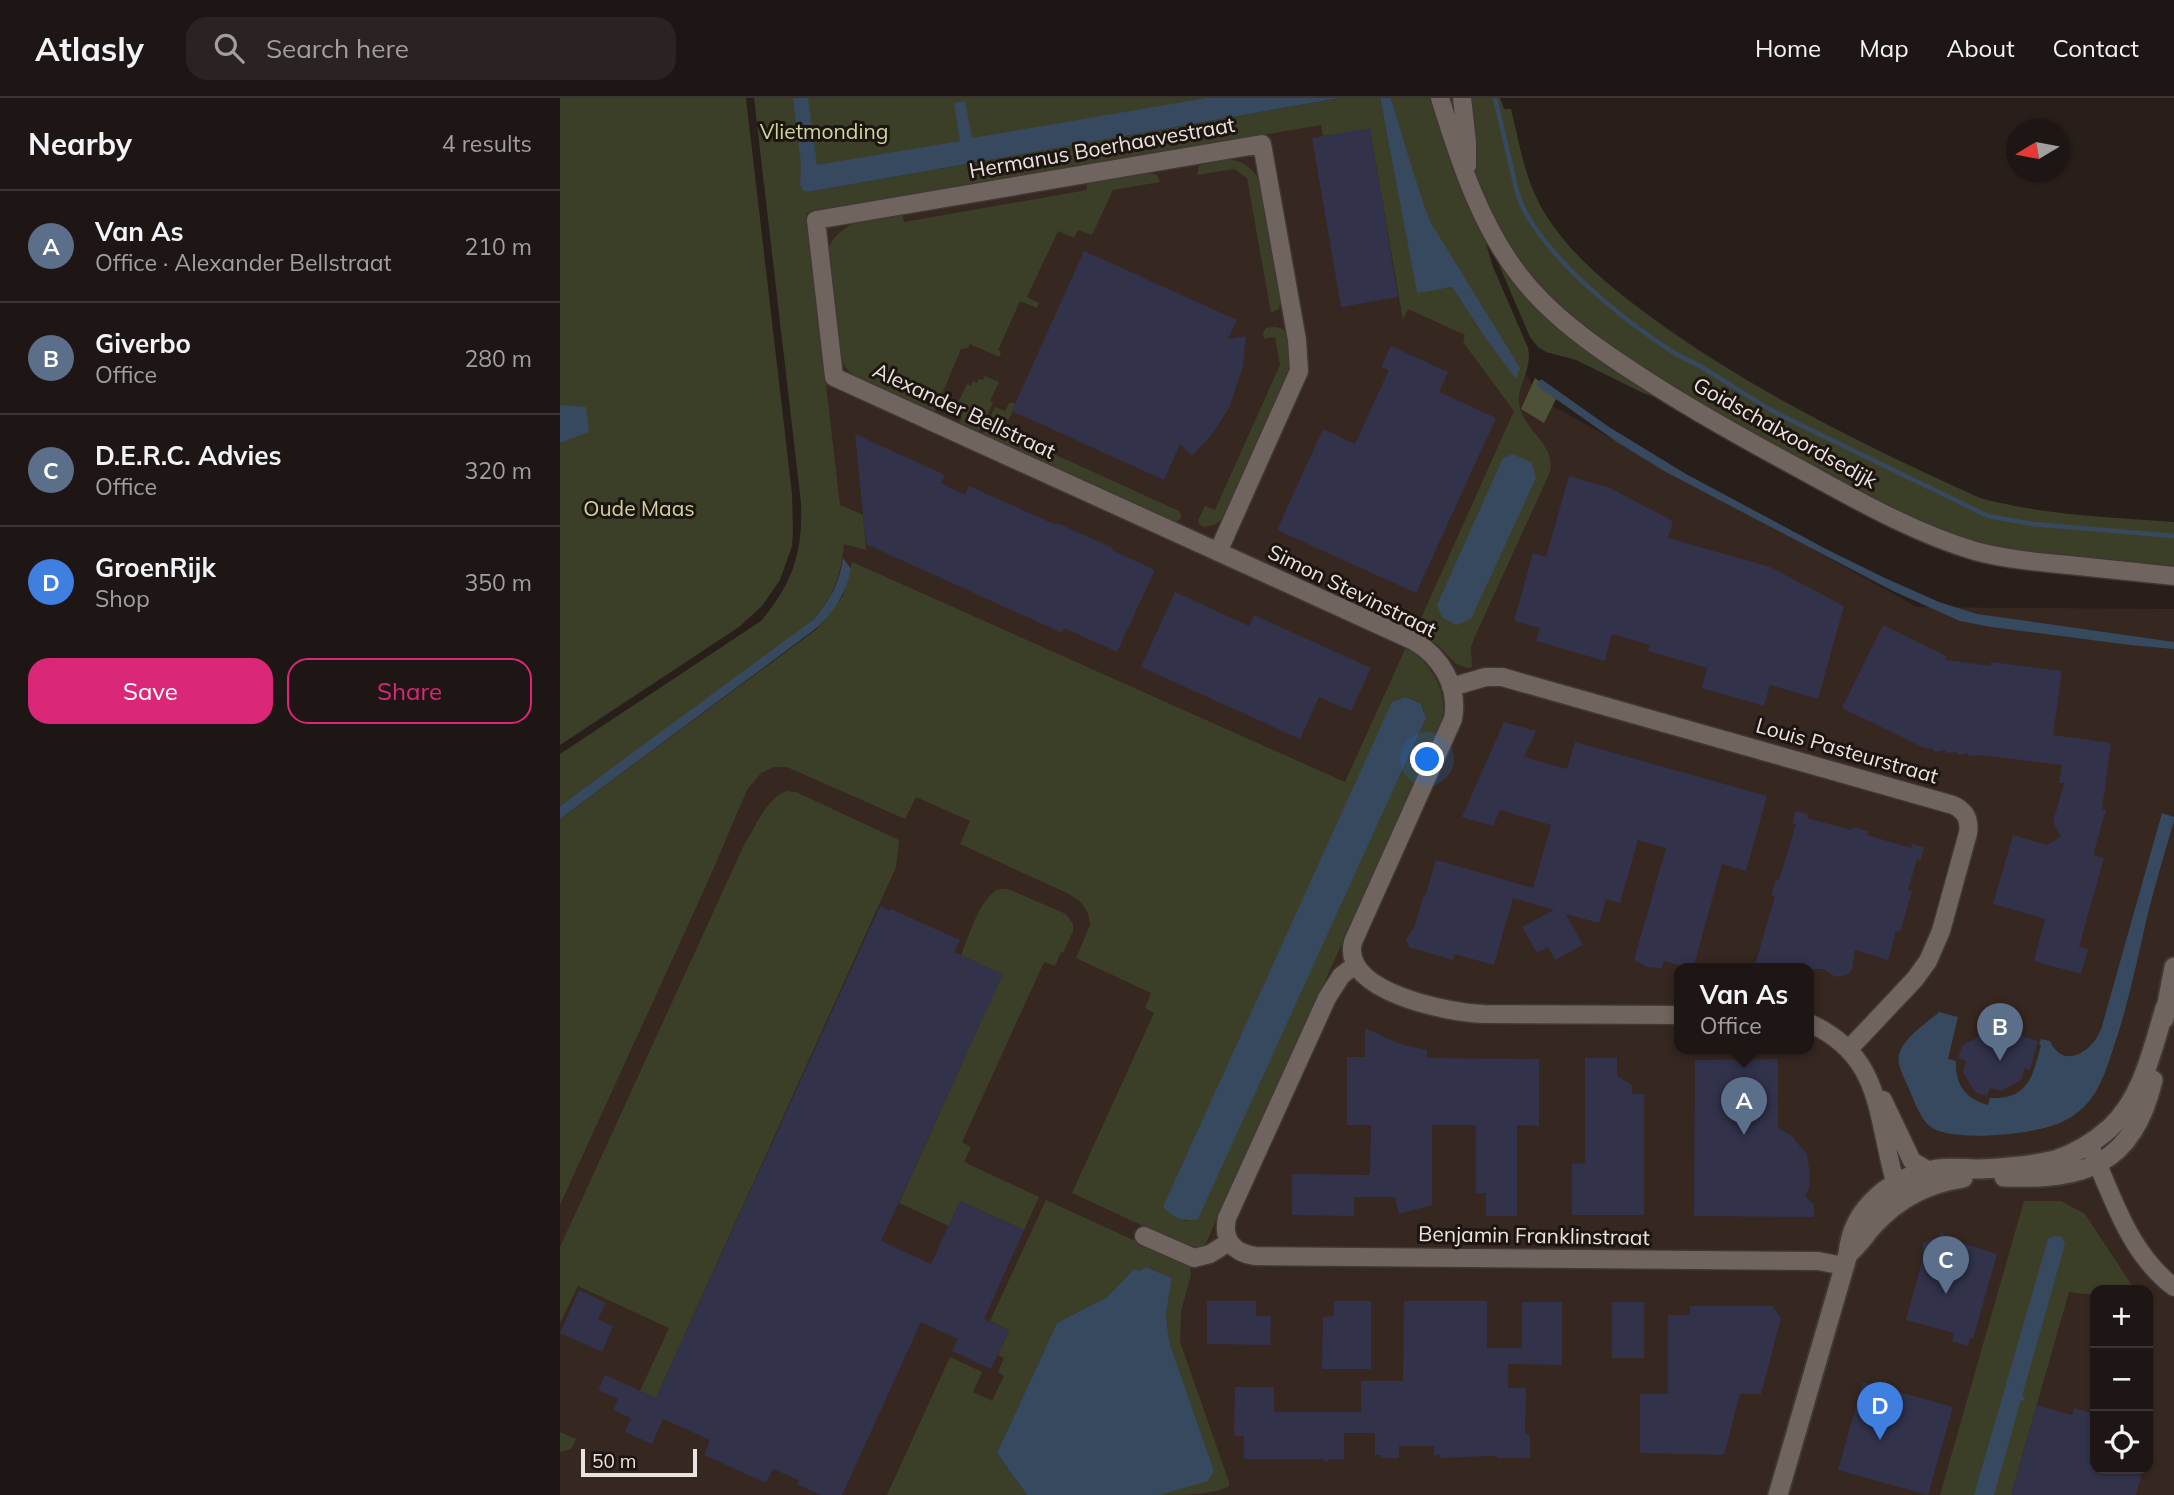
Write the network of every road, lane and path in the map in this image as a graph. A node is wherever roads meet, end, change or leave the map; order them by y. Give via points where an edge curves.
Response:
1 (1440, 98) edge
2 (1462, 98) edge
3 (1467, 176) junction
4 (816, 220) joint
5 (1218, 552) junction
6 (2174, 576) edge
7 (1451, 687) junction
8 (1354, 965) junction
9 (2174, 967) edge
10 (2165, 1008) junction
11 (1674, 1015) edge
12 (1814, 1026) edge
13 (1849, 1049) junction
14 (1874, 1090) junction
15 (2089, 1144) junction
16 (2098, 1164) junction
17 (1929, 1171) junction
18 (1897, 1183) junction
19 (1920, 1190) junction
20 (1144, 1236) dead end
21 (1229, 1242) junction
22 (1846, 1260) junction
23 (2174, 1287) edge
24 (1778, 1495) edge

1 - 3 street, Goidschalxoordsedijk
2 - 3 street, Goidschalxoordsedijk
3 - 6 street, Goidschalxoordsedijk via 1510,263 1550,308 1622,365 1744,438 1873,508 1971,550 2027,561
4 - 5 street, Alexander Bellstraat via 834,377
4 - 5 street, Hermanus Boerhaavestraat via 1262,144 1299,371
5 - 7 street, Simon Stevinstraat via 1422,646 1441,664
7 - 8 street via 1451,724 1355,937
7 - 13 street, Louis Pasteurstraat via 1502,677 1962,810 1968,833 1934,951 1915,979
8 - 11 street via 1368,979 1402,996 1460,1012
8 - 21 street via 1340,976 1326,998 1229,1212 1225,1229
9 - 10 street
10 - 15 street via 2133,1100 2112,1126
10 - 16 street via 2153,1083 2141,1119 2132,1135
12 - 13 street
13 - 14 street
14 - 17 street via 1912,1161
14 - 18 street
15 - 16 street
15 - 17 street via 2044,1162
16 - 19 street via 2054,1177 1967,1178
16 - 23 street via 2134,1243
17 - 18 street
18 - 19 street
18 - 22 street via 1859,1216
19 - 22 street via 1890,1210
20 - 21 street via 1194,1258
21 - 22 street, Benjamin Franklinstraat via 1241,1253 1255,1256
22 - 24 street

